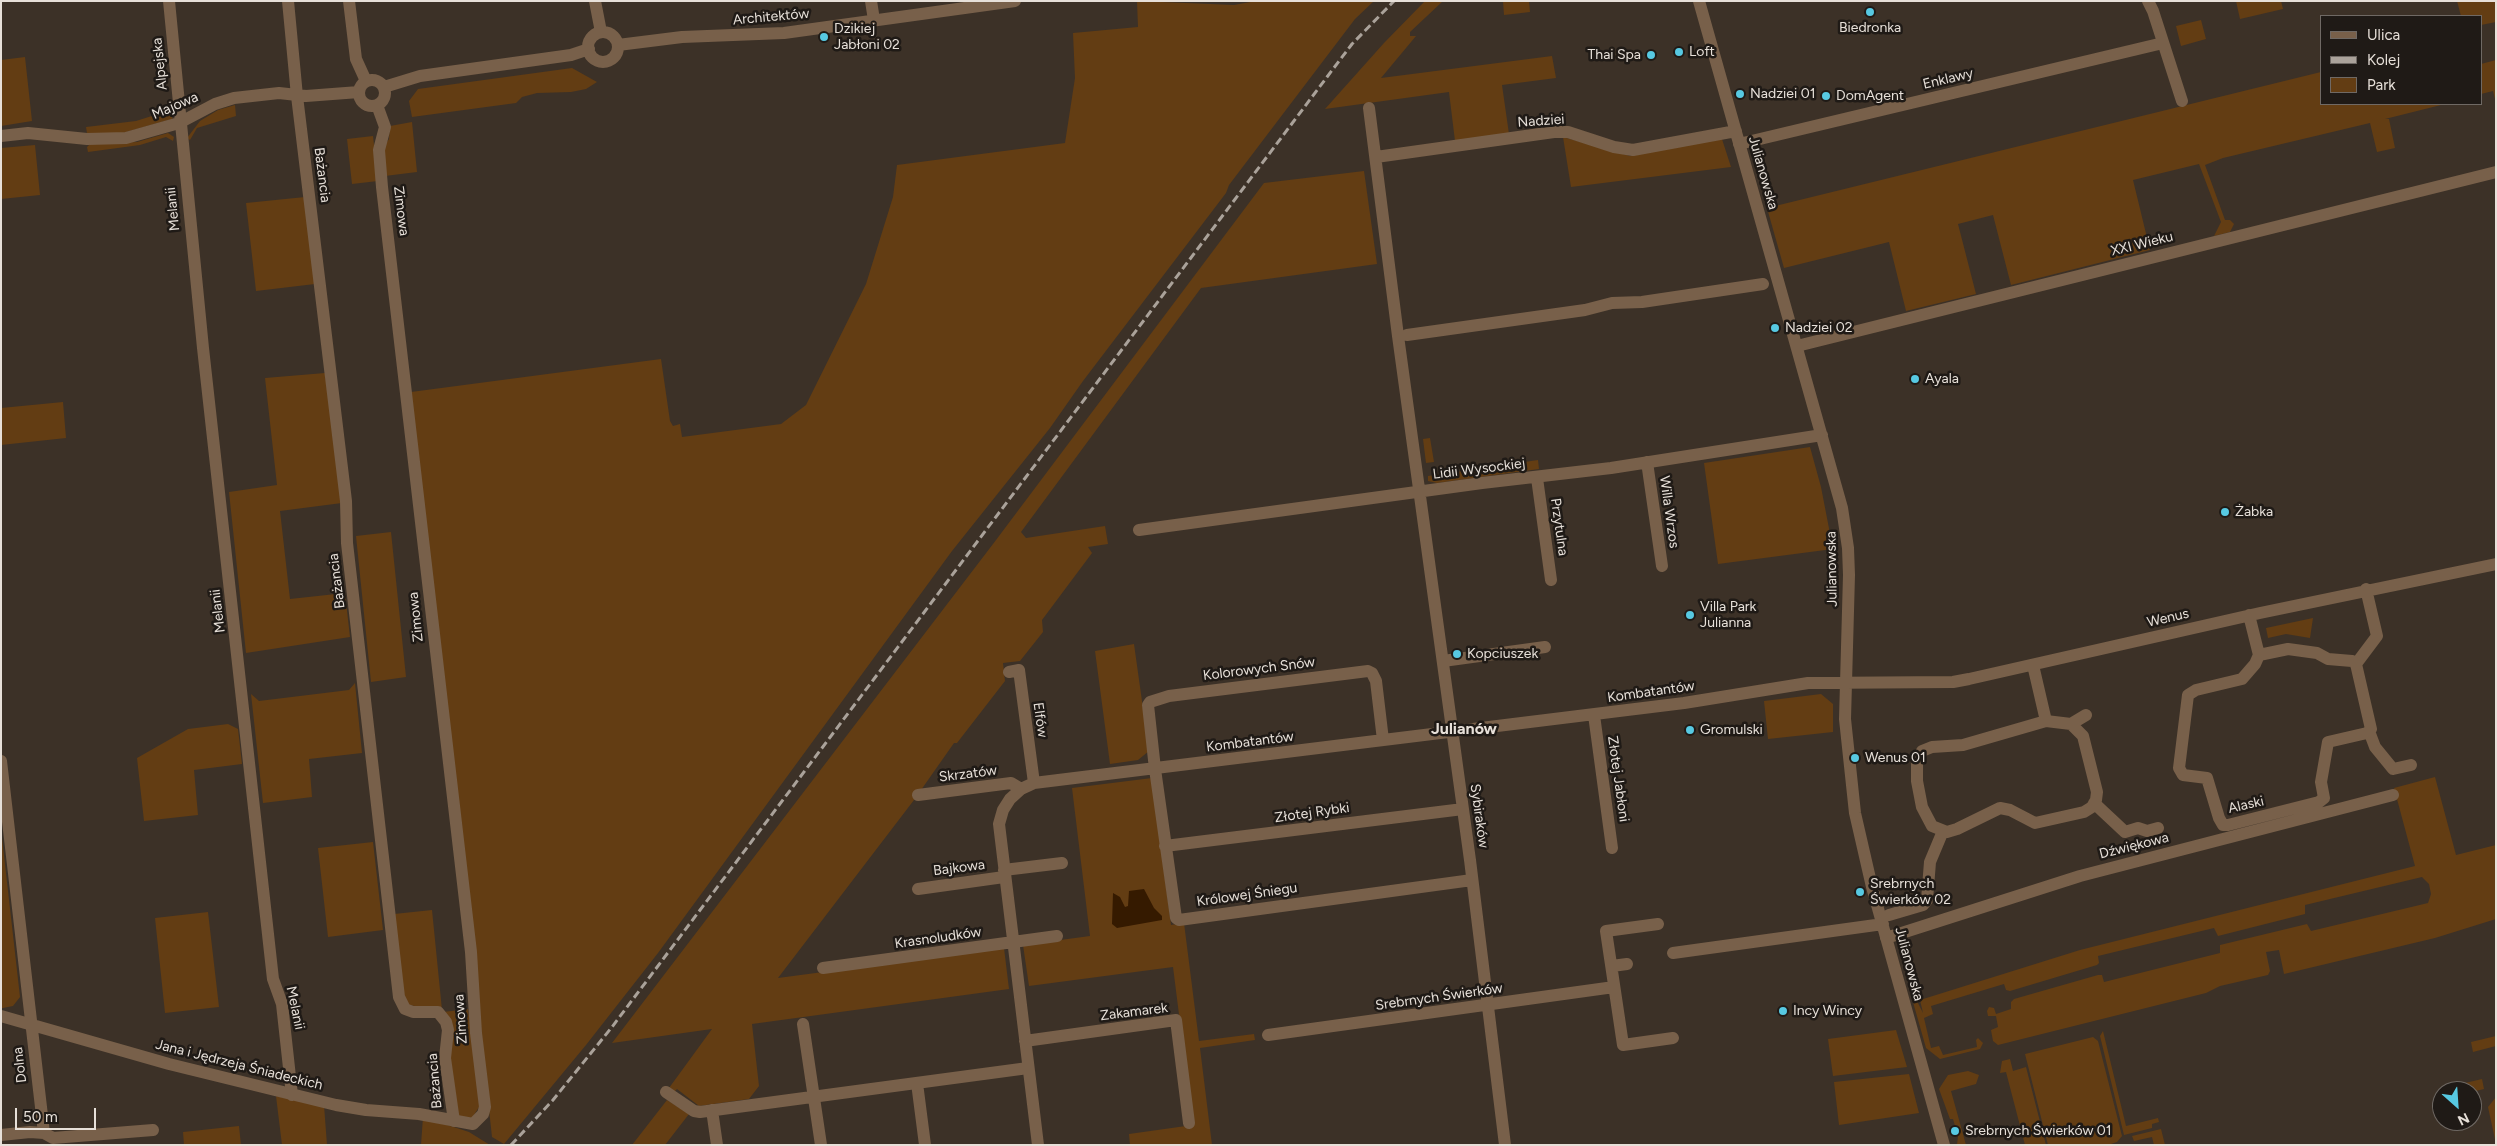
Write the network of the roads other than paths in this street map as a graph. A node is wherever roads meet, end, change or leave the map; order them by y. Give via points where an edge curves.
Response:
1 (169, 1) edge
2 (288, 1) edge
3 (349, 1) edge
4 (595, 1) edge
5 (871, 1) edge
6 (1015, 1) edge
7 (1699, 1) edge
8 (2148, 1) edge
9 (874, 20) junction
10 (601, 32) junction
11 (2163, 43) junction
12 (618, 45) junction
13 (589, 50) junction
14 (363, 86) junction
15 (384, 86) junction
16 (297, 96) junction
17 (2182, 101) dead end
18 (377, 105) junction
19 (1369, 108) dead end
20 (179, 123) junction
21 (1736, 131) junction
22 (1, 136) edge
23 (1739, 144) junction
24 (1376, 157) junction
25 (2496, 172) edge
26 (1763, 284) dead end
27 (1407, 335) dead end
28 (1797, 346) junction
29 (1822, 435) junction
30 (1647, 462) junction
31 (1537, 478) junction
32 (1419, 492) junction
33 (1139, 530) dead end
34 (2496, 564) edge
35 (1662, 566) dead end
36 (1551, 580) dead end
37 (2366, 589) junction
38 (2249, 615) junction
39 (1545, 647) dead end
40 (2259, 655) junction
41 (1443, 661) junction
42 (2356, 664) junction
43 (2033, 665) junction
44 (1009, 672) dead end
45 (1846, 682) junction
46 (1594, 715) junction
47 (2086, 715) dead end
48 (2046, 722) junction
49 (2071, 724) junction
50 (1453, 731) junction
51 (2369, 731) junction
52 (1383, 740) junction
53 (1, 761) edge
54 (2411, 765) dead end
55 (1155, 769) junction
56 (1034, 784) junction
57 (1021, 789) junction
58 (918, 795) dead end
59 (2393, 796) dead end
60 (2094, 803) junction
61 (1463, 809) junction
62 (2158, 828) dead end
63 (1943, 831) junction
64 (1165, 846) junction
65 (1612, 848) dead end
66 (1062, 863) dead end
67 (1004, 874) junction
68 (1472, 880) junction
69 (918, 888) dead end
70 (1886, 920) junction
71 (1658, 924) dead end
72 (1057, 936) dead end
73 (1886, 938) junction
74 (1013, 942) junction
75 (1673, 953) dead end
76 (1627, 964) dead end
77 (1612, 966) junction
78 (823, 968) dead end
79 (1614, 987) junction
80 (1488, 1005) junction
81 (1, 1016) edge
82 (30, 1023) junction
83 (804, 1024) dead end
84 (1268, 1035) dead end
85 (1673, 1038) dead end
86 (1025, 1041) junction
87 (1028, 1068) junction
88 (917, 1083) junction
89 (666, 1092) dead end
90 (292, 1094) junction
91 (814, 1096) junction
92 (712, 1110) junction
93 (454, 1121) junction
94 (1189, 1122) dead end
95 (473, 1124) joint
96 (153, 1130) dead end
97 (44, 1133) junction
98 (1, 1135) edge
99 (717, 1145) edge
100 (821, 1145) edge
101 (925, 1145) edge
102 (1038, 1145) edge
103 (1505, 1145) edge
104 (1944, 1145) edge

1 - 20 street, Alpejska
2 - 16 street, Bażancia
3 - 14 street via 356,59
4 - 10 street
5 - 9 street
6 - 9 street, Architektów
7 - 21 street, Julianowska
8 - 11 street
9 - 12 street, Architektów via 784,34 682,37
10 - 12 street via 611,34
10 - 13 street via 590,40
11 - 17 street
11 - 23 street, Enklawy
12 - 13 street via 615,55 606,61 595,59
13 - 15 street via 420,76
14 - 15 street via 378,81
14 - 16 street, Majowa
14 - 18 street via 363,102
15 - 18 street via 384,99
16 - 20 street, Majowa via 279,93 234,98
16 - 93 street, Bażancia via 346,501 347,543 398,997 405,1009 438,1012 446,1022 445,1058
18 - 95 street, Zimowa via 385,127 379,150 382,187 471,952 476,1033 486,1107 480,1119
19 - 24 street
20 - 22 street, Majowa via 126,138 87,140 28,133
20 - 90 street, Melanii via 274,979 282,1004
21 - 23 street, Julianowska
21 - 24 street, Nadziei via 1633,150 1614,148 1568,132 1554,132
23 - 28 street, Julianowska
24 - 32 street
25 - 28 street, XXI Wieku
26 - 27 street via 1642,302 1612,303 1585,310
28 - 29 street, Julianowska
29 - 30 street, Lidii Wysockiej
29 - 45 street, Julianowska via 1842,508 1848,548
30 - 31 street, Lidii Wysockiej
30 - 35 street, Willa Wrzos
31 - 32 street, Lidii Wysockiej
31 - 36 street, Przytulna
32 - 33 street, Lidii Wysockiej
32 - 41 street, Sybiraków
34 - 37 street, Wenus
37 - 38 street, Wenus
37 - 42 street via 2377,636
38 - 40 street
38 - 43 street, Wenus
39 - 41 street
40 - 42 street via 2298,650
40 - 51 street, Alaski via 2242,679 2196,690 2188,695 2179,771 2207,778 2223,825 2319,802 2324,798 2322,782 2328,742
41 - 50 street, Sybiraków
42 - 51 street via 2371,726
43 - 45 street, Wenus via 1953,682
43 - 48 street
44 - 56 street, Elfów via 1019,670
45 - 46 street, Kombatantów via 1775,687
45 - 70 street, Julianowska via 1845,718 1851,789 1863,850
46 - 50 street, Kombatantów
46 - 65 street, Złotej Jabłoni
47 - 49 street
48 - 49 street
48 - 63 street via 1963,745 1932,747 1922,751 1917,763 1919,796 1928,821
49 - 60 street via 2080,731 2086,746 2097,792
50 - 52 street, Kombatantów
50 - 61 street, Sybiraków
51 - 54 street via 2375,747 2393,769
52 - 55 street, Kombatantów
52 - 55 street, Kolorowych Snów via 1375,678 1368,671 1169,696 1153,700 1148,705
53 - 82 street, Dolna
55 - 56 street, Kombatantów
55 - 64 street, Królowej Śniegu
56 - 57 street, Kombatantów
57 - 58 street, Skrzatów via 1011,783
57 - 67 street, Kombatantów via 1005,805 999,824
59 - 73 street, Dźwiękowa via 2080,876
60 - 62 street via 2125,832
60 - 63 street via 2084,812 2035,823 2000,808 1957,829
61 - 64 street, Złotej Rybki
61 - 68 street, Sybiraków
63 - 70 street via 1930,862 1927,900 1923,905
64 - 68 street, Królowej Śniegu via 1174,914 1179,920
66 - 67 street, Bajkowa
67 - 69 street, Bajkowa
67 - 74 street, Kombatantów
68 - 80 street, Sybiraków
70 - 73 street, Julianowska
70 - 75 street
71 - 77 street via 1606,931
72 - 74 street, Krasnoludków
73 - 104 street, Julianowska
74 - 78 street, Krasnoludków
74 - 86 street, Kombatantów
76 - 77 street
77 - 79 street
79 - 80 street, Srebrnych Świerków
79 - 85 street via 1623,1045
80 - 84 street, Srebrnych Świerków
80 - 103 street, Sybiraków
81 - 82 street, Jana i Jędrzeja Śniadeckich
82 - 90 street, Jana i Jędrzeja Śniadeckich via 169,1064
82 - 97 street, Dolna
83 - 91 street
86 - 87 street, Kombatantów
86 - 94 street, Zakamarek via 1176,1020
87 - 88 street
87 - 102 street, Kombatantów
88 - 91 street
88 - 101 street
89 - 92 street via 694,1111
90 - 93 street, Jana i Jędrzeja Śniadeckich via 366,1110 419,1114
91 - 92 street
91 - 100 street
92 - 99 street
93 - 95 street, Jana i Jędrzeja Śniadeckich
96 - 97 street via 53,1138
97 - 98 street

